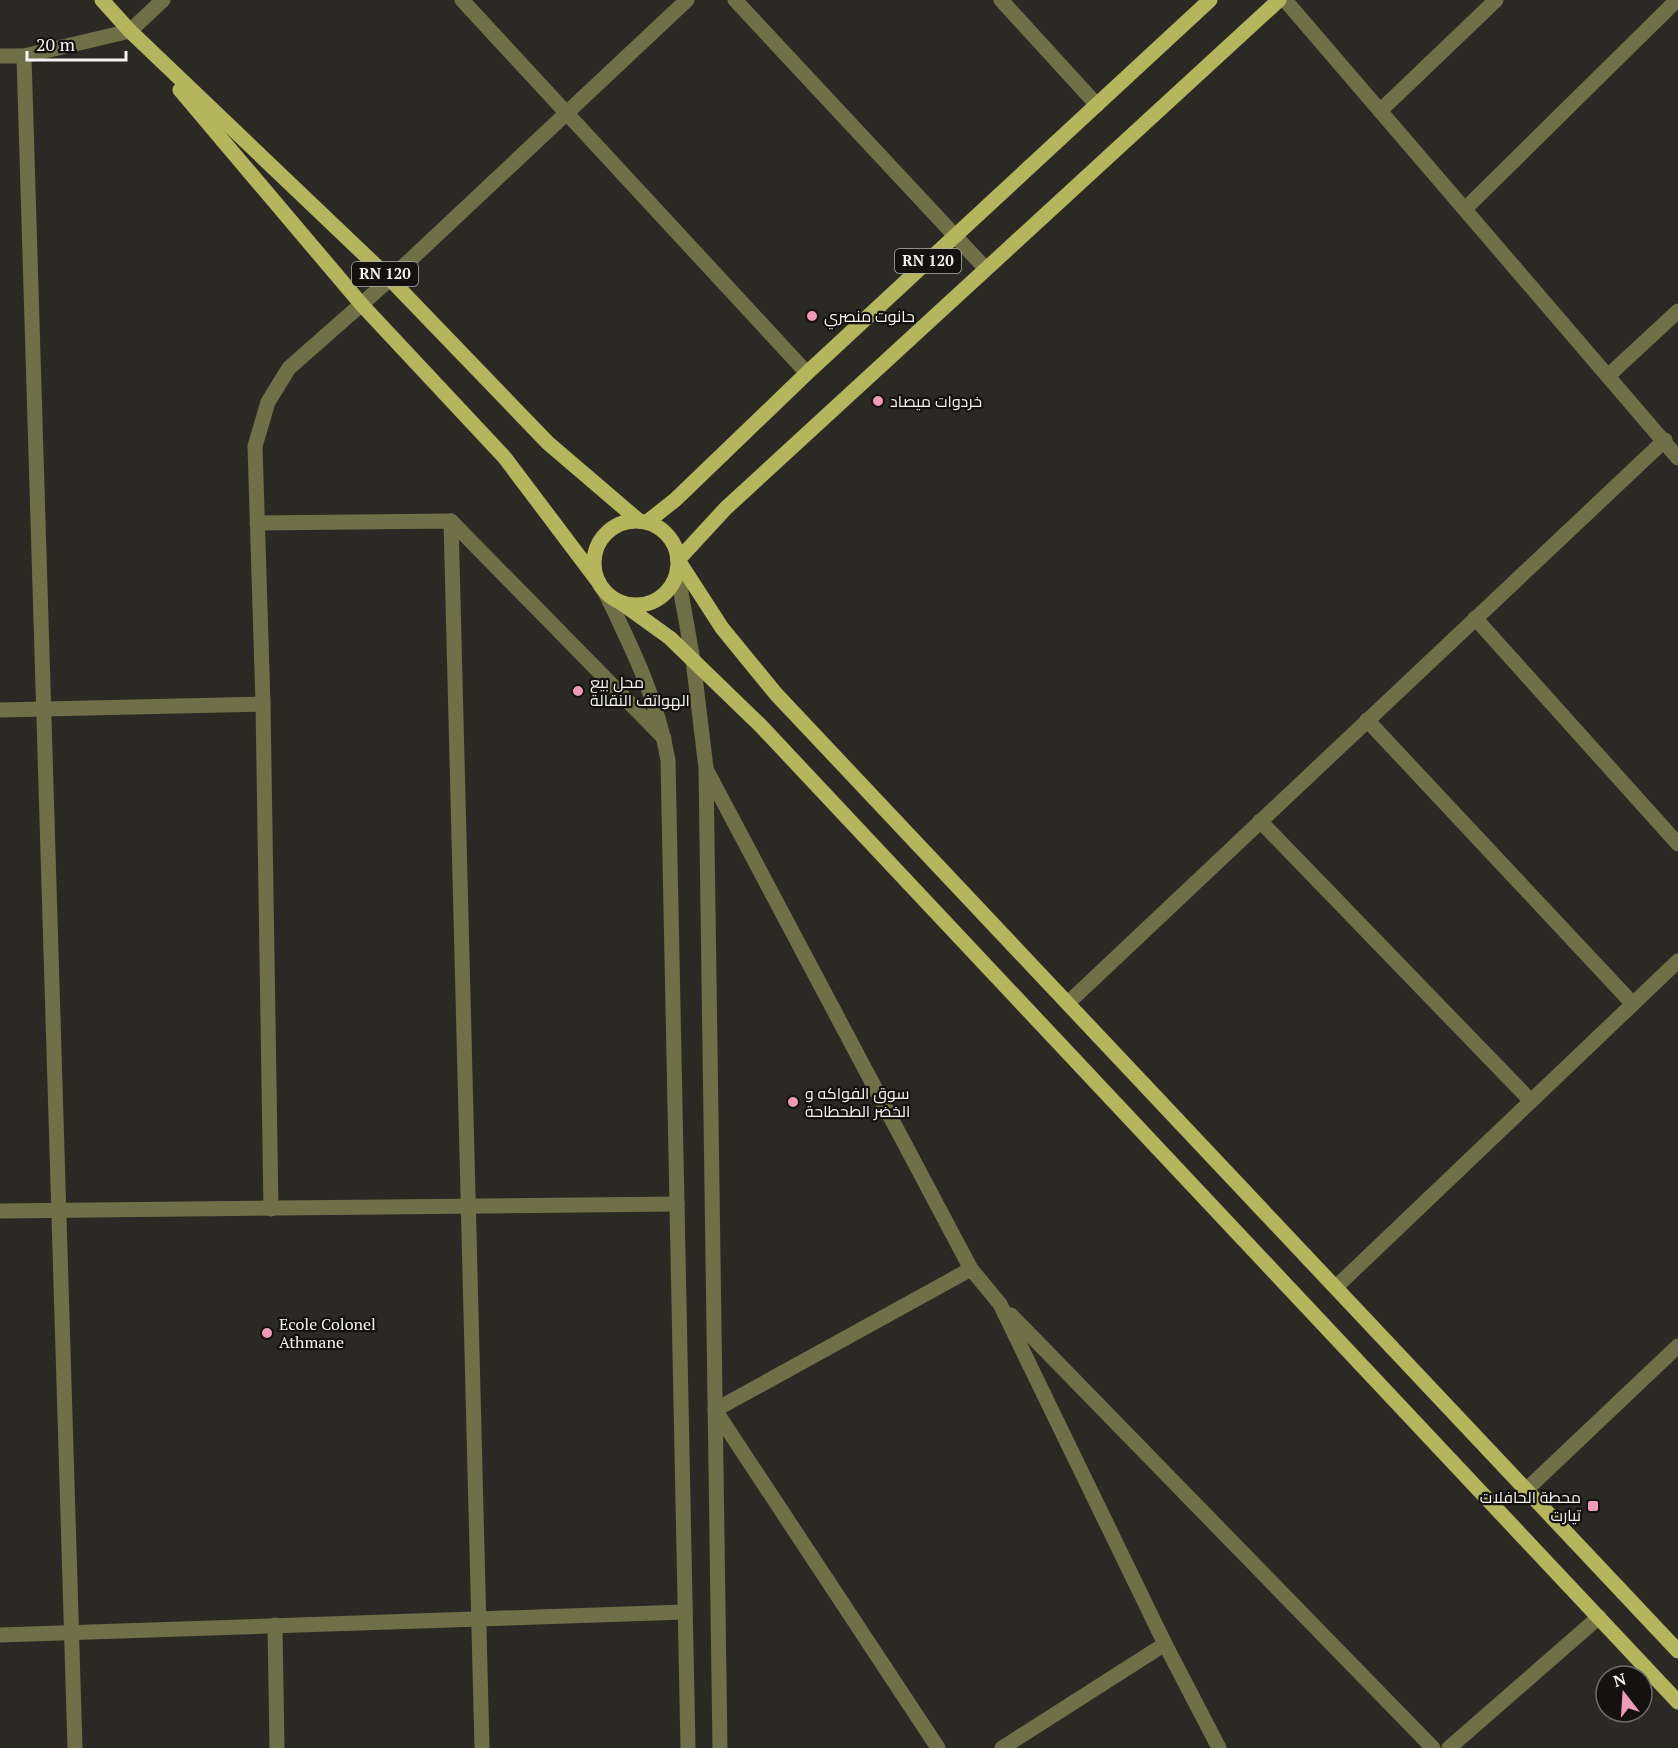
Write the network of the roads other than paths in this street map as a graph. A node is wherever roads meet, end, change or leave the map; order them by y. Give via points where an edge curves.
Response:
1 (102, 0) edge
2 (163, 0) edge
3 (462, 0) edge
4 (687, 0) edge
5 (735, 0) edge
6 (1001, 0) edge
7 (1210, 0) edge
8 (1279, 0) edge
9 (1285, 0) edge
10 (1496, 0) edge
11 (1677, 0) edge
12 (130, 31) junction
13 (0, 56) edge
14 (24, 56) junction
15 (1097, 105) junction
16 (1380, 111) junction
17 (566, 113) junction
18 (1466, 209) junction
19 (955, 237) junction
20 (986, 269) junction
21 (390, 279) junction
22 (362, 305) junction
23 (1678, 311) edge
24 (807, 373) junction
25 (1609, 375) junction
26 (1665, 440) junction
27 (1678, 458) edge
28 (451, 521) junction
29 (643, 521) junction
30 (257, 523) junction
31 (678, 565) junction
32 (601, 586) junction
33 (620, 602) junction
34 (1475, 618) junction
35 (693, 660) junction
36 (263, 704) junction
37 (43, 709) junction
38 (0, 710) edge
39 (1367, 720) junction
40 (664, 738) junction
41 (706, 768) junction
42 (1260, 821) junction
43 (1678, 844) edge
44 (1678, 962) edge
45 (1068, 1003) junction
46 (1633, 1004) junction
47 (1531, 1101) junction
48 (677, 1204) junction
49 (467, 1207) junction
50 (272, 1209) junction
51 (57, 1210) junction
52 (0, 1211) edge
53 (971, 1269) junction
54 (1336, 1287) junction
55 (1000, 1304) junction
56 (1678, 1346) edge
57 (715, 1410) junction
58 (1527, 1489) junction
59 (685, 1612) junction
60 (1599, 1617) junction
61 (479, 1618) junction
62 (275, 1625) junction
63 (71, 1632) junction
64 (0, 1635) edge
65 (1165, 1644) junction
66 (1678, 1651) edge
67 (1678, 1702) edge
68 (75, 1748) edge
69 (277, 1748) edge
70 (482, 1748) edge
71 (688, 1748) edge
72 (720, 1748) edge
73 (938, 1748) edge
74 (1002, 1748) edge
75 (1219, 1748) edge
76 (1434, 1748) edge
77 (1449, 1748) edge

1 - 12 main road, RN 120
2 - 12 street
3 - 17 street
4 - 17 street
5 - 19 street
6 - 15 street
7 - 15 main road, RN 120
8 - 20 main road, RN 120
9 - 16 street
10 - 16 street
11 - 18 street
12 - 14 street
12 - 21 main road, RN 120
12 - 22 main road, RN 120
13 - 14 street
14 - 37 street
15 - 19 main road, RN 120
16 - 18 street
17 - 21 street
17 - 24 street
18 - 25 street
19 - 20 street
19 - 24 main road, RN 120
20 - 31 main road, RN 120 via 726,508
21 - 22 street
21 - 29 main road, RN 120 via 548,443
22 - 30 street via 289,368 268,402 255,446
22 - 32 main road, RN 120 via 505,458
23 - 25 street
24 - 29 main road, RN 120 via 675,500
25 - 26 street
26 - 27 street
26 - 34 street
28 - 30 street
28 - 40 street
28 - 49 street
29 - 31 main road via 667,533 675,545
29 - 32 main road via 624,522 601,538 594,551 593,566
30 - 36 street
31 - 33 main road via 672,585 662,596 649,603
31 - 35 street
31 - 45 main road via 722,628 776,694
32 - 33 main road
32 - 40 street via 636,657 661,719
33 - 35 main road
34 - 39 street
34 - 43 street
35 - 41 street
35 - 60 main road via 760,725
36 - 37 street
36 - 50 street
37 - 38 street
37 - 51 street
39 - 42 street
39 - 46 street
40 - 48 street via 668,760
41 - 53 street
41 - 57 street
42 - 45 street
42 - 47 street
44 - 46 street
45 - 54 main road
46 - 47 street
47 - 54 street
48 - 49 street
48 - 59 street
49 - 50 street
49 - 61 street
50 - 51 street
51 - 52 street
51 - 63 street
53 - 55 street
53 - 57 street
54 - 58 main road
55 - 65 street
55 - 76 street
56 - 58 street
57 - 72 street
57 - 73 street
58 - 66 main road
59 - 61 street
59 - 71 street
60 - 67 main road
60 - 77 street
61 - 62 street
61 - 70 street
62 - 63 street
62 - 69 street
63 - 64 street
63 - 68 street
65 - 74 street
65 - 75 street

